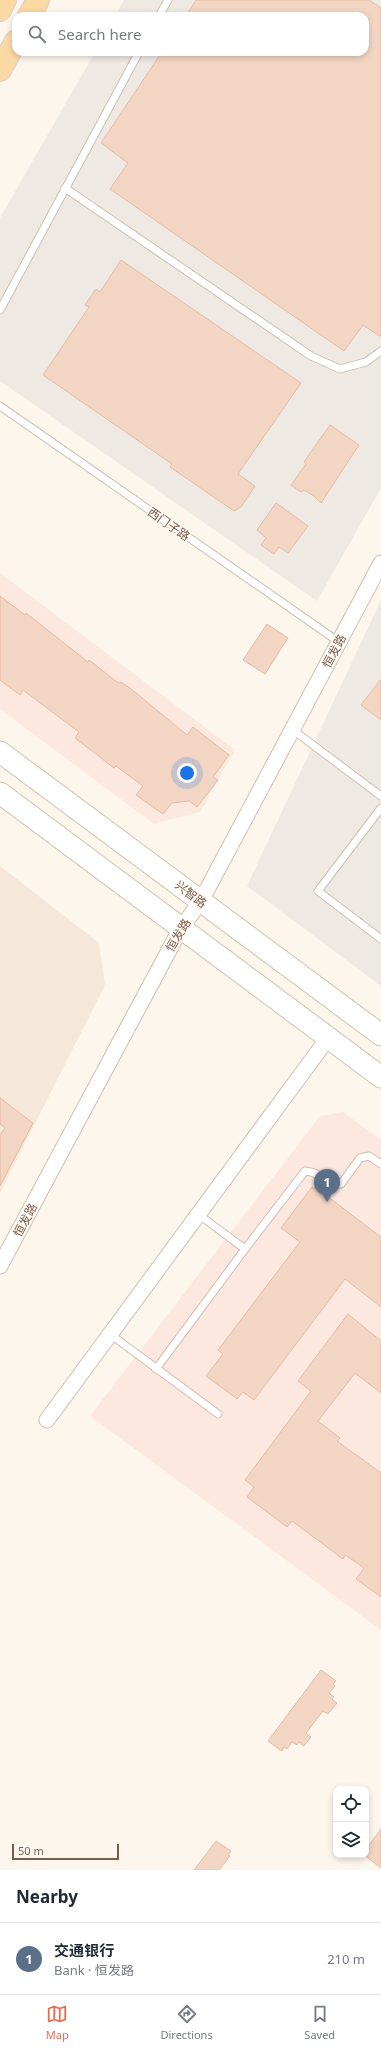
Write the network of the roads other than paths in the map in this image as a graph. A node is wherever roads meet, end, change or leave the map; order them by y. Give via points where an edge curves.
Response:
1 (5, 0) edge
2 (38, 0) edge
3 (168, 0) edge
4 (0, 10) edge
5 (31, 12) edge
6 (161, 12) edge
7 (12, 48) edge
8 (137, 56) edge
9 (0, 70) edge
10 (65, 188) junction
11 (0, 310) edge
12 (381, 351) edge
13 (0, 406) edge
14 (381, 563) edge
15 (339, 642) junction
16 (293, 730) junction
17 (0, 752) edge
18 (0, 793) edge
19 (381, 796) edge
20 (381, 808) edge
21 (201, 901) junction
22 (181, 928) junction
23 (381, 939) edge
24 (381, 1036) edge
25 (328, 1038) junction
26 (381, 1077) edge
27 (381, 1164) edge
28 (198, 1214) junction
29 (245, 1249) junction
30 (0, 1266) edge
31 (110, 1334) junction
32 (156, 1368) junction
33 (218, 1414) dead end
34 (47, 1420) dead end

1 - 4 main road
2 - 5 main road
3 - 6 lane
7 - 9 main road
8 - 10 lane
10 - 11 lane
10 - 12 lane via 311,356 340,369 366,362
13 - 15 lane, 西门子路
14 - 15 street, 恒发路
15 - 16 street, 恒发路
16 - 19 lane
16 - 21 street, 恒发路
17 - 21 main road, 兴智路
18 - 22 main road
20 - 23 lane via 318,891
21 - 22 street, 恒发路
21 - 24 main road, 兴智路
22 - 25 main road
22 - 30 street, 恒发路
25 - 26 main road
25 - 28 street
27 - 29 lane via 369,1156 360,1158 341,1184 330,1184 314,1172 305,1171
28 - 29 lane
28 - 31 street
29 - 32 lane
31 - 32 lane
31 - 34 street
32 - 33 lane

